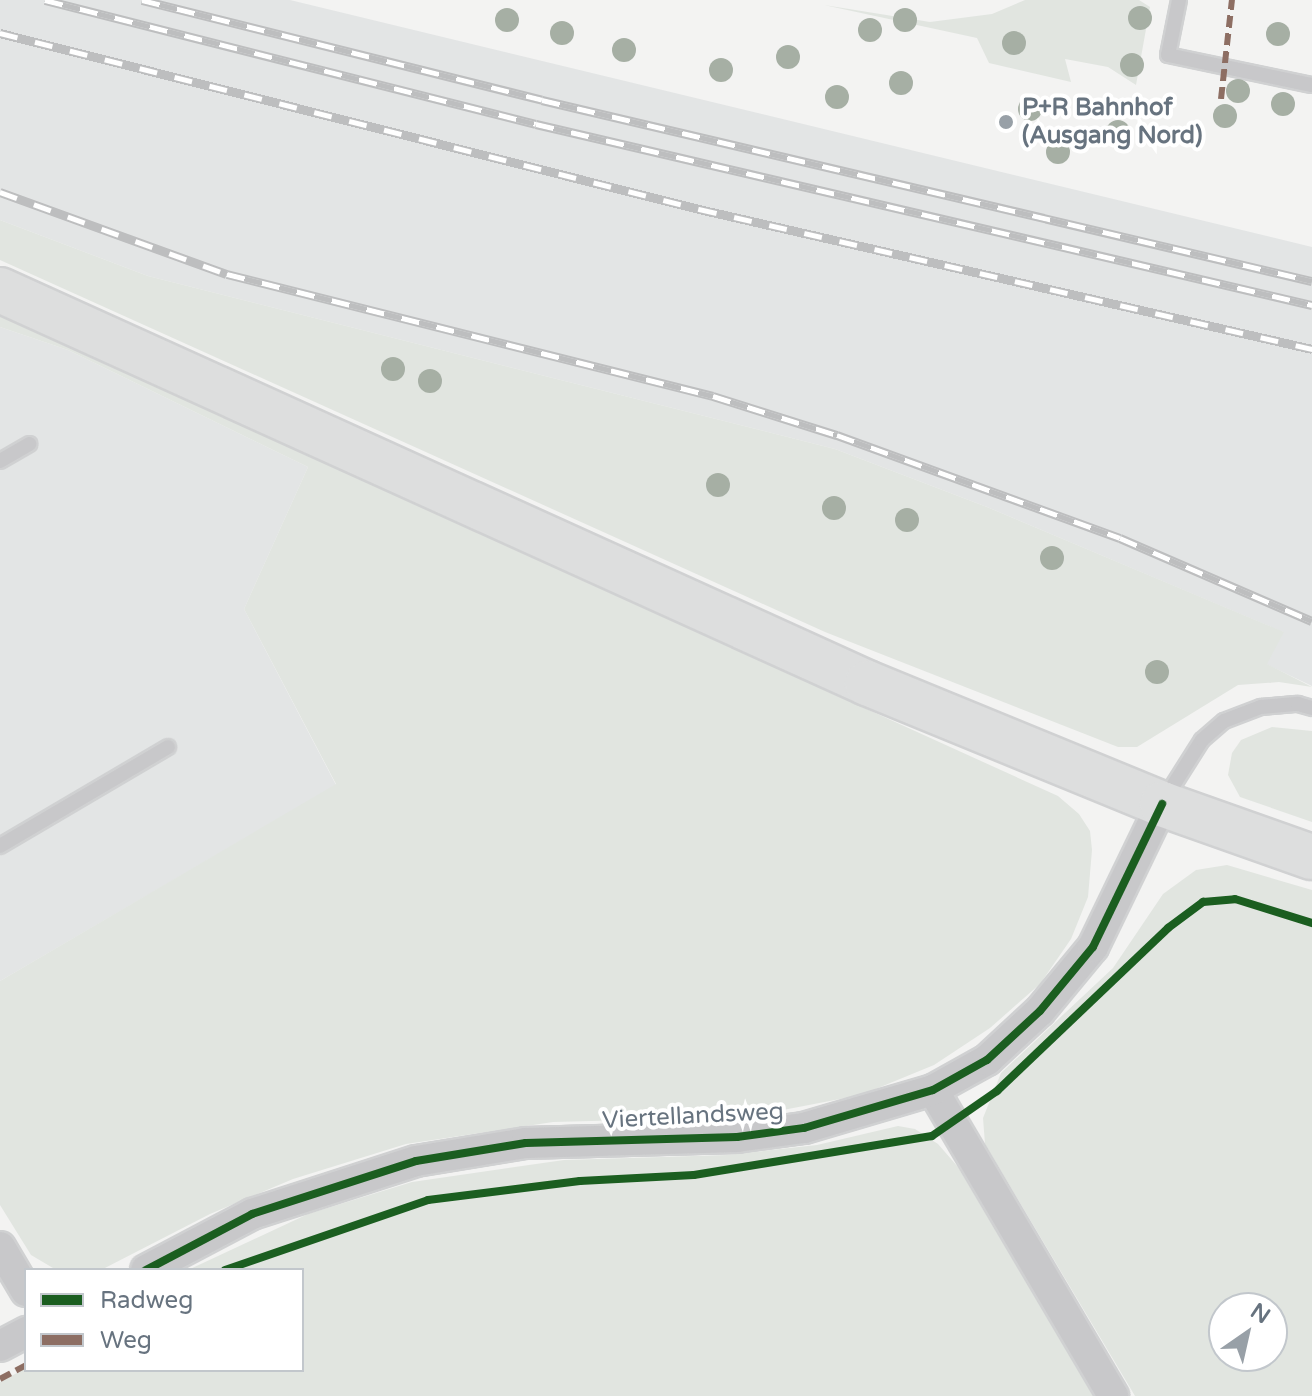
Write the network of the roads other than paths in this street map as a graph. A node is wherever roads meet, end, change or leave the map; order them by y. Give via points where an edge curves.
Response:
1 (1179, 0) edge
2 (1312, 85) edge
3 (0, 290) edge
4 (29, 444) dead end
5 (0, 461) edge
6 (1312, 708) edge
7 (168, 747) dead end
8 (1162, 804) junction
9 (0, 846) edge
10 (1312, 857) edge
11 (933, 1090) junction
12 (0, 1247) edge
13 (150, 1268) edge
14 (24, 1288) edge
15 (24, 1333) edge
16 (0, 1346) edge
17 (1113, 1396) edge

1 - 2 lane via 1168,55
3 - 8 main road via 867,683
4 - 5 lane
6 - 8 lane via 1261,707 1224,721 1202,740
7 - 9 lane
8 - 10 main road
8 - 11 street, Viertellandsweg via 1093,947 1040,1011 987,1060
11 - 13 street, Viertellandsweg via 804,1128 737,1137 526,1143 416,1161 252,1214
11 - 17 street
12 - 14 street
15 - 16 street

